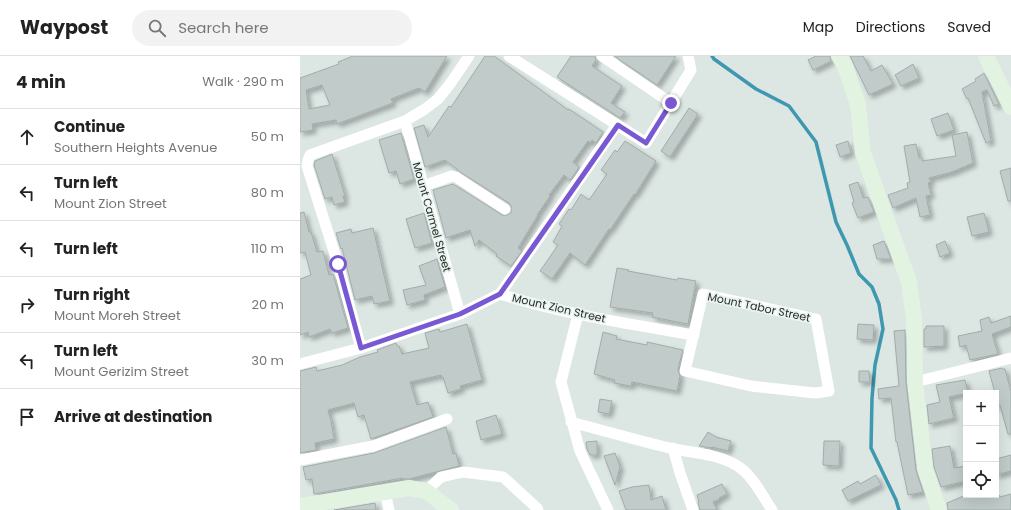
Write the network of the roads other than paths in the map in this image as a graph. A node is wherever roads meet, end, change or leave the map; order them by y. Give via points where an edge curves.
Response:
1 (469, 56) edge
2 (509, 56) edge
3 (602, 56) edge
4 (688, 56) edge
5 (839, 56) edge
6 (986, 56) edge
7 (671, 103) junction
8 (1011, 107) edge
9 (405, 121) junction
10 (618, 125) junction
11 (423, 186) junction
12 (505, 209) dead end
13 (500, 294) junction
14 (460, 314) junction
15 (578, 314) junction
16 (694, 335) junction
17 (361, 348) junction
18 (1011, 358) edge
19 (300, 364) edge
20 (915, 382) junction
21 (447, 419) dead end
22 (571, 422) junction
23 (673, 448) junction
24 (300, 460) edge
25 (426, 491) junction
26 (385, 492) junction
27 (300, 506) edge
28 (389, 510) edge
29 (450, 510) edge
30 (538, 510) edge
31 (608, 510) edge
32 (693, 510) edge
33 (772, 510) edge
34 (939, 510) edge

1 - 9 street via 438,99
2 - 10 street
3 - 7 street
4 - 7 street via 691,70
5 - 20 street via 858,105 863,153 908,282 914,319
6 - 8 street
7 - 10 street via 646,143
9 - 11 street, Mount Carmel Street
9 - 17 street via 310,155 308,160
10 - 13 street
11 - 12 street via 452,176 456,177
11 - 14 street, Mount Carmel Street
13 - 14 street, Mount Zion Street
13 - 15 street, Mount Zion Street
14 - 17 street, Mount Zion Street
15 - 16 street, Mount Zion Street
15 - 22 street via 561,382
16 - 16 street, Mount Tabor Street via 684,371 751,386 815,393 828,391 816,319 703,294
17 - 19 street, Mount Zion Street
18 - 20 street
20 - 34 street via 925,469
21 - 24 street via 373,446
22 - 23 street
22 - 31 street via 580,451
23 - 32 street
23 - 33 street via 713,456 736,465 746,473
25 - 26 street via 409,488
25 - 29 street
25 - 30 street via 441,477 463,472 503,477
26 - 27 street
26 - 28 street

